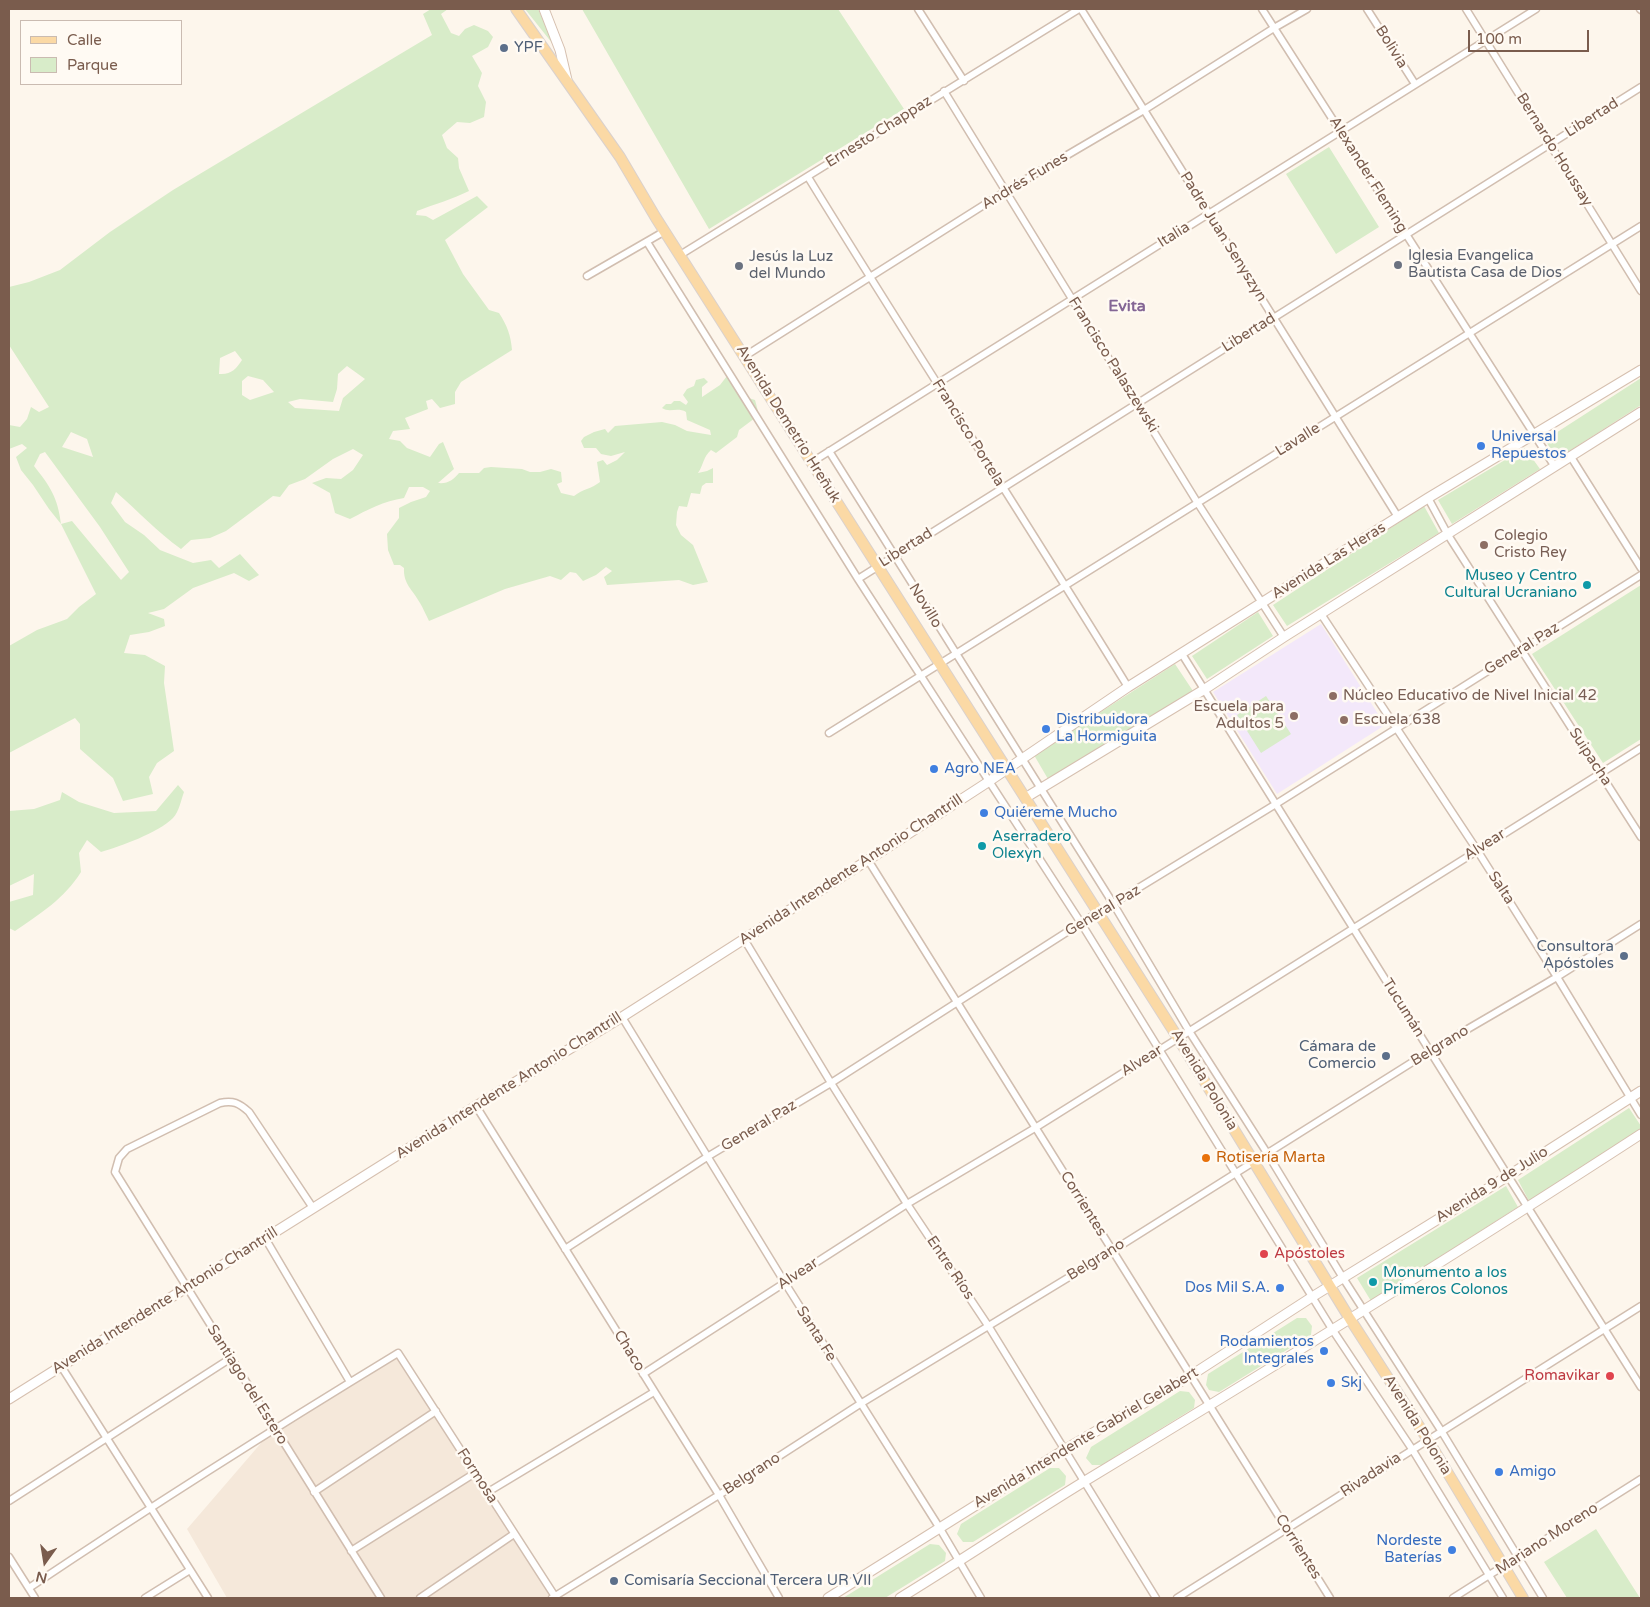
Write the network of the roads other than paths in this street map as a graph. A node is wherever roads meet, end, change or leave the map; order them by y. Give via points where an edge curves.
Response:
1 (516, 9) edge
2 (544, 9) edge
3 (918, 9) edge
4 (1080, 9) edge
5 (1262, 9) edge
6 (1307, 9) edge
7 (1367, 9) edge
8 (1466, 9) edge
9 (1536, 9) edge
10 (1274, 28) junction
11 (1485, 40) junction
12 (567, 80) junction
13 (964, 81) junction
14 (1415, 84) junction
15 (1641, 87) edge
16 (944, 91) junction
17 (1144, 110) junction
18 (1340, 131) junction
19 (1550, 144) junction
20 (808, 177) junction
21 (1006, 191) junction
22 (1208, 214) junction
23 (1641, 226) edge
24 (665, 232) junction
25 (1406, 235) junction
26 (647, 242) junction
27 (1613, 244) junction
28 (680, 255) junction
29 (587, 276) dead end
30 (870, 278) junction
31 (1641, 291) edge
32 (1072, 299) junction
33 (1274, 318) junction
34 (1469, 333) junction
35 (745, 356) junction
36 (1641, 370) edge
37 (937, 384) junction
38 (1137, 403) junction
39 (1641, 412) edge
40 (1335, 417) junction
41 (1534, 435) junction
42 (829, 451) junction
43 (1571, 457) junction
44 (812, 462) junction
45 (1555, 466) junction
46 (1002, 488) junction
47 (1428, 498) junction
48 (1198, 502) junction
49 (1398, 517) junction
50 (1448, 535) junction
51 (894, 556) junction
52 (878, 567) junction
53 (1641, 568) edge
54 (1641, 575) edge
55 (858, 579) junction
56 (1065, 584) junction
57 (1262, 603) junction
58 (1321, 614) junction
59 (1284, 637) junction
60 (1521, 650) junction
61 (955, 654) junction
62 (1182, 654) junction
63 (939, 663) junction
64 (921, 675) junction
65 (1128, 687) junction
66 (1205, 689) junction
67 (1395, 728) junction
68 (829, 733) dead end
69 (1641, 748) edge
70 (1022, 759) junction
71 (1006, 770) junction
72 (1602, 774) junction
73 (988, 782) junction
74 (1041, 789) junction
75 (1025, 798) junction
76 (1276, 804) junction
77 (1641, 837) edge
78 (1477, 850) junction
79 (868, 860) junction
80 (1114, 905) junction
81 (1098, 913) junction
82 (1081, 923) junction
83 (1641, 924) edge
84 (1353, 928) junction
85 (744, 939) junction
86 (1557, 977) junction
87 (957, 1003) junction
88 (622, 1017) junction
89 (1189, 1031) junction
90 (1178, 1038) junction
91 (1161, 1050) junction
92 (1430, 1051) junction
93 (831, 1083) junction
94 (1641, 1091) edge
95 (1630, 1098) junction
96 (476, 1106) junction
97 (1641, 1115) edge
98 (1035, 1128) junction
99 (1641, 1134) edge
100 (1267, 1153) junction
101 (707, 1157) junction
102 (1253, 1161) junction
103 (1234, 1172) junction
104 (1508, 1176) junction
105 (907, 1204) junction
106 (1527, 1207) junction
107 (314, 1208) junction
108 (265, 1238) junction
109 (565, 1249) junction
110 (1112, 1250) junction
111 (1343, 1278) junction
112 (785, 1283) junction
113 (1331, 1286) junction
114 (186, 1287) junction
115 (1312, 1297) junction
116 (1641, 1306) edge
117 (1364, 1311) junction
118 (1350, 1319) junction
119 (989, 1327) junction
120 (1332, 1329) junction
121 (1605, 1329) junction
122 (231, 1358) junction
123 (61, 1366) junction
124 (643, 1374) junction
125 (1190, 1376) junction
126 (350, 1382) junction
127 (1641, 1386) edge
128 (654, 1392) junction
129 (9, 1399) edge
130 (860, 1404) junction
131 (1209, 1406) junction
132 (436, 1411) junction
133 (274, 1428) junction
134 (1442, 1432) junction
135 (106, 1437) junction
136 (1428, 1440) junction
137 (1412, 1449) junction
138 (1064, 1450) junction
139 (476, 1473) junction
140 (1641, 1479) edge
141 (1084, 1482) junction
142 (314, 1492) junction
143 (488, 1492) junction
144 (719, 1495) junction
145 (9, 1501) edge
146 (149, 1508) junction
147 (939, 1528) junction
148 (1286, 1529) junction
149 (514, 1534) junction
150 (351, 1551) junction
151 (9, 1557) edge
152 (1517, 1557) junction
153 (960, 1562) junction
154 (1503, 1566) junction
155 (190, 1570) junction
156 (1489, 1576) junction
157 (29, 1588) junction
158 (35, 1598) edge
159 (145, 1598) edge
160 (208, 1598) edge
161 (380, 1598) edge
162 (420, 1598) edge
163 (554, 1598) edge
164 (779, 1598) edge
165 (828, 1598) edge
166 (900, 1598) edge
167 (981, 1598) edge
168 (1156, 1598) edge
169 (1177, 1598) edge
170 (1330, 1598) edge
171 (1453, 1598) edge
172 (1503, 1598) edge
173 (1523, 1598) edge
174 (1543, 1598) edge

1 - 12 main road, Avenida Demetrio Hreñuk
2 - 12 main road via 560,50
3 - 13 street
4 - 13 street, Ernesto Chappaz
4 - 17 street, Padre Juan Senyszyn
5 - 10 street, Alexander Fleming
6 - 10 street, Andrés Funes
7 - 14 street, Bolivia
8 - 11 street, Bernardo Houssay
9 - 11 street, Italia
10 - 17 street, Andrés Funes
10 - 18 street, Alexander Fleming
11 - 14 street, Italia
11 - 19 street, Bernardo Houssay
12 - 24 main road, Avenida Demetrio Hreñuk via 620,157
13 - 16 street, Ernesto Chappaz
14 - 18 street, Italia
15 - 19 street, Libertad
16 - 20 street, Ernesto Chappaz
16 - 21 street, Francisco Palaszewski
17 - 21 street, Andrés Funes
17 - 22 street, Padre Juan Senyszyn
18 - 22 street, Italia
18 - 25 street, Alexander Fleming
19 - 25 street, Libertad
19 - 27 street, Bernardo Houssay
20 - 28 street, Ernesto Chappaz
20 - 30 street, Francisco Portela
21 - 30 street, Andrés Funes
21 - 32 street, Francisco Palaszewski
22 - 32 street, Italia
22 - 33 street, Padre Juan Senyszyn
23 - 27 street, Lavalle
24 - 26 street
24 - 28 main road, Avenida Demetrio Hreñuk
25 - 33 street, Libertad
25 - 34 street, Alexander Fleming
26 - 29 street
26 - 55 street
27 - 31 street, Bernardo Houssay
27 - 34 street, Lavalle
28 - 35 main road, Avenida Demetrio Hreñuk
30 - 35 street, Andrés Funes
30 - 37 street, Francisco Portela
32 - 37 street, Italia
32 - 38 street, Francisco Palaszewski
33 - 38 street, Libertad
33 - 40 street, Padre Juan Senyszyn
34 - 40 street, Lavalle
34 - 41 street, Alexander Fleming
35 - 44 main road, Avenida Demetrio Hreñuk
36 - 41 main road, Avenida Las Heras
37 - 42 street, Italia
37 - 46 street, Francisco Portela
38 - 46 street, Libertad
38 - 48 street, Francisco Palaszewski
39 - 43 main road
40 - 48 street, Lavalle
40 - 49 street, Padre Juan Senyszyn
41 - 45 street, Alexander Fleming
41 - 47 main road, Avenida Las Heras
42 - 44 street, Italia
42 - 51 street, Novillo
43 - 45 main road
43 - 53 street
44 - 52 main road, Avenida Demetrio Hreñuk
45 - 50 main road
46 - 51 street, Libertad
46 - 56 street, Francisco Portela
47 - 49 main road, Avenida Las Heras
47 - 50 street, Suipacha
48 - 56 street, Lavalle
48 - 57 street, Francisco Palaszewski
49 - 57 main road, Avenida Las Heras
50 - 58 main road
50 - 60 street, Suipacha
51 - 52 street, Libertad
51 - 61 street, Novillo
52 - 55 street, Libertad
52 - 63 main road, Avenida Demetrio Hreñuk
54 - 60 street, General Paz
55 - 64 street
56 - 61 street, Lavalle
56 - 65 street, Francisco Portela
57 - 59 street, Francisco Palaszewski
57 - 62 main road, Avenida Las Heras
58 - 59 main road
58 - 67 street, Salta
59 - 66 main road
60 - 67 street, General Paz
60 - 72 street, Suipacha
61 - 63 street, Lavalle
61 - 70 street, Novillo
62 - 65 main road, Avenida Las Heras
62 - 66 street, Tucumán
63 - 64 street, Lavalle
63 - 71 main road, Avenida Demetrio Hreñuk
64 - 68 street, Lavalle
64 - 73 street
65 - 70 main road, Avenida Las Heras
66 - 74 main road
66 - 76 street, Tucumán
67 - 76 street, General Paz
67 - 78 street, Salta
69 - 72 street, Alvear
70 - 71 main road, Avenida Las Heras
70 - 74 street, Novillo
71 - 73 main road, Avenida Intendente Antonio Chantrill
71 - 75 main road, Avenida Polonia
72 - 77 street, Suipacha
72 - 78 street, Alvear
73 - 79 main road, Avenida Intendente Antonio Chantrill
73 - 82 street
74 - 75 main road
74 - 80 street, Avenida Polonia
75 - 81 main road, Avenida Polonia
76 - 80 street, General Paz
76 - 84 street, Tucumán
78 - 84 street, Alvear
78 - 86 street, Salta
79 - 85 main road, Avenida Intendente Antonio Chantrill
79 - 87 street, Corrientes
80 - 81 street, General Paz
80 - 89 street, Avenida Polonia
81 - 82 street, General Paz
81 - 90 main road, Avenida Polonia
82 - 87 street, General Paz
82 - 91 street
83 - 86 street, Belgrano
84 - 89 street, Alvear
84 - 92 street, Tucumán
85 - 88 main road, Avenida Intendente Antonio Chantrill
85 - 93 street, Entre Ríos
86 - 92 street, Belgrano
86 - 95 street, Salta
87 - 93 street, General Paz
87 - 98 street, Corrientes
88 - 96 main road, Avenida Intendente Antonio Chantrill
88 - 101 street, Santa Fe
89 - 90 street, Alvear
89 - 100 street, Avenida Polonia
90 - 91 street, Alvear
90 - 102 main road, Avenida Polonia
91 - 98 street, Alvear
91 - 103 street
92 - 100 street, Belgrano
92 - 104 street, Tucumán
93 - 101 street, General Paz
93 - 105 street, Entre Ríos
94 - 95 main road, Avenida 9 de Julio
95 - 97 street, Salta
95 - 104 main road, Avenida 9 de Julio
96 - 107 main road, Avenida Intendente Antonio Chantrill
96 - 109 street, Chaco
98 - 105 street, Alvear
98 - 110 street, Corrientes
99 - 106 main road
100 - 102 street, Belgrano
100 - 111 street, Avenida Polonia
101 - 109 street, General Paz
101 - 112 street, Santa Fe
102 - 103 street, Belgrano
102 - 113 main road, Avenida Polonia
103 - 110 street, Belgrano
103 - 115 street
104 - 106 street, Tucumán
104 - 111 main road, Avenida 9 de Julio
105 - 112 street, Alvear
105 - 119 street, Entre Ríos
106 - 117 main road
106 - 121 street, Tucumán
107 - 108 main road, Avenida Intendente Antonio Chantrill
107 - 114 street, Santiago del Estero via 240,1103 220,1103 126,1149 115,1172
108 - 114 main road, Avenida Intendente Antonio Chantrill
108 - 126 street
109 - 124 street, Chaco
110 - 119 street, Belgrano
110 - 125 street, Corrientes
111 - 113 main road, Avenida Intendente Gabriel Gelabert
111 - 117 street, Avenida Polonia
112 - 124 street, Alvear
112 - 130 street, Santa Fe
113 - 115 main road, Avenida Intendente Gabriel Gelabert
113 - 118 main road, Avenida Polonia
114 - 122 street, Santiago del Estero
114 - 123 main road, Avenida Intendente Antonio Chantrill
115 - 120 street
115 - 125 main road, Avenida Intendente Gabriel Gelabert
116 - 121 street, Rivadavia
117 - 118 main road
117 - 134 street, Avenida Polonia
118 - 120 main road
118 - 136 main road, Avenida Polonia
119 - 130 street, Belgrano
119 - 138 street, Entre Ríos
120 - 131 main road
120 - 137 street
121 - 127 street, Tucumán
121 - 134 street, Rivadavia
122 - 133 street, Santiago del Estero
122 - 135 street
123 - 129 main road, Avenida Intendente Antonio Chantrill
123 - 135 street
124 - 128 street, Chaco
125 - 131 street, Corrientes
125 - 138 main road, Avenida Intendente Gabriel Gelabert
126 - 132 street, Formosa via 398,1353
126 - 133 street
128 - 143 street
128 - 144 street, Chaco
130 - 144 street, Belgrano
130 - 147 street, Santa Fe
131 - 141 main road
131 - 148 street, Corrientes
132 - 139 street, Formosa
132 - 142 street
133 - 142 street, Santiago del Estero
133 - 146 street
134 - 136 street, Rivadavia
134 - 152 street, Avenida Polonia
135 - 145 street
135 - 146 street
136 - 137 street, Rivadavia
136 - 154 main road, Avenida Polonia
137 - 148 street, Rivadavia
137 - 156 street
138 - 141 street, Entre Ríos
138 - 147 main road, Avenida Intendente Gabriel Gelabert
139 - 143 street, Formosa
139 - 150 street
140 - 152 street, Mariano Moreno
141 - 153 main road
141 - 168 street, Entre Ríos
142 - 150 street, Santiago del Estero
143 - 149 street, Formosa
144 - 163 street, Belgrano
144 - 164 street, Chaco
146 - 155 street
146 - 157 street
147 - 153 street, Santa Fe
147 - 165 main road, Avenida Intendente Gabriel Gelabert
148 - 169 street, Rivadavia
148 - 170 street, Corrientes
149 - 162 street
149 - 163 street, Formosa
150 - 161 street, Santiago del Estero
151 - 157 street
152 - 154 street, Mariano Moreno
152 - 174 street, Avenida Polonia
153 - 166 main road
153 - 167 street, Santa Fe
154 - 156 street, Mariano Moreno
154 - 173 main road, Avenida Polonia
155 - 159 street
155 - 160 street
156 - 171 street, Mariano Moreno
156 - 172 street
157 - 158 street

